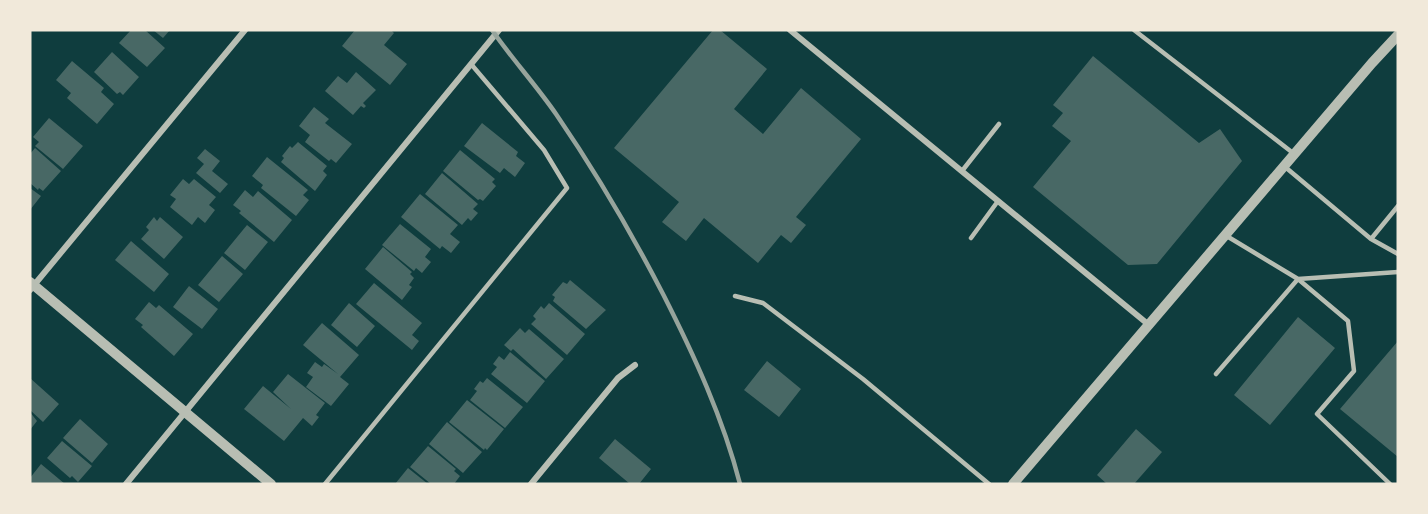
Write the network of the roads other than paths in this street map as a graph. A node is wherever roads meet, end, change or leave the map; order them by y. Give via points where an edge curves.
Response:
1 (245, 30) edge
2 (499, 30) edge
3 (790, 30) edge
4 (1134, 30) edge
5 (1398, 35) edge
6 (471, 64) junction
7 (999, 124) dead end
8 (1294, 154) junction
9 (1284, 166) junction
10 (962, 171) junction
11 (998, 201) junction
12 (1398, 206) edge
13 (1225, 235) junction
14 (971, 238) dead end
15 (1371, 239) junction
16 (1398, 254) edge
17 (1398, 272) edge
18 (1298, 279) junction
19 (31, 286) edge
20 (735, 296) dead end
21 (1149, 325) junction
22 (635, 365) dead end
23 (1216, 374) dead end
24 (185, 412) junction
25 (126, 484) edge
26 (271, 484) edge
27 (325, 484) edge
28 (531, 484) edge
29 (989, 484) edge
30 (1013, 484) edge
31 (1390, 484) edge

1 - 19 street
2 - 6 street
3 - 10 street
4 - 8 lane
5 - 8 street
6 - 24 street
6 - 27 lane via 544,150 567,188
7 - 10 lane
8 - 9 street
9 - 13 street
9 - 15 lane
10 - 11 street
11 - 14 lane
11 - 21 street
12 - 15 lane
13 - 18 lane
13 - 21 street
15 - 16 lane
17 - 18 lane
18 - 23 lane
18 - 31 lane via 1348,321 1354,371 1317,414
19 - 24 street
20 - 29 lane via 764,303
21 - 30 street
22 - 28 street via 618,378
24 - 25 street
24 - 26 street

